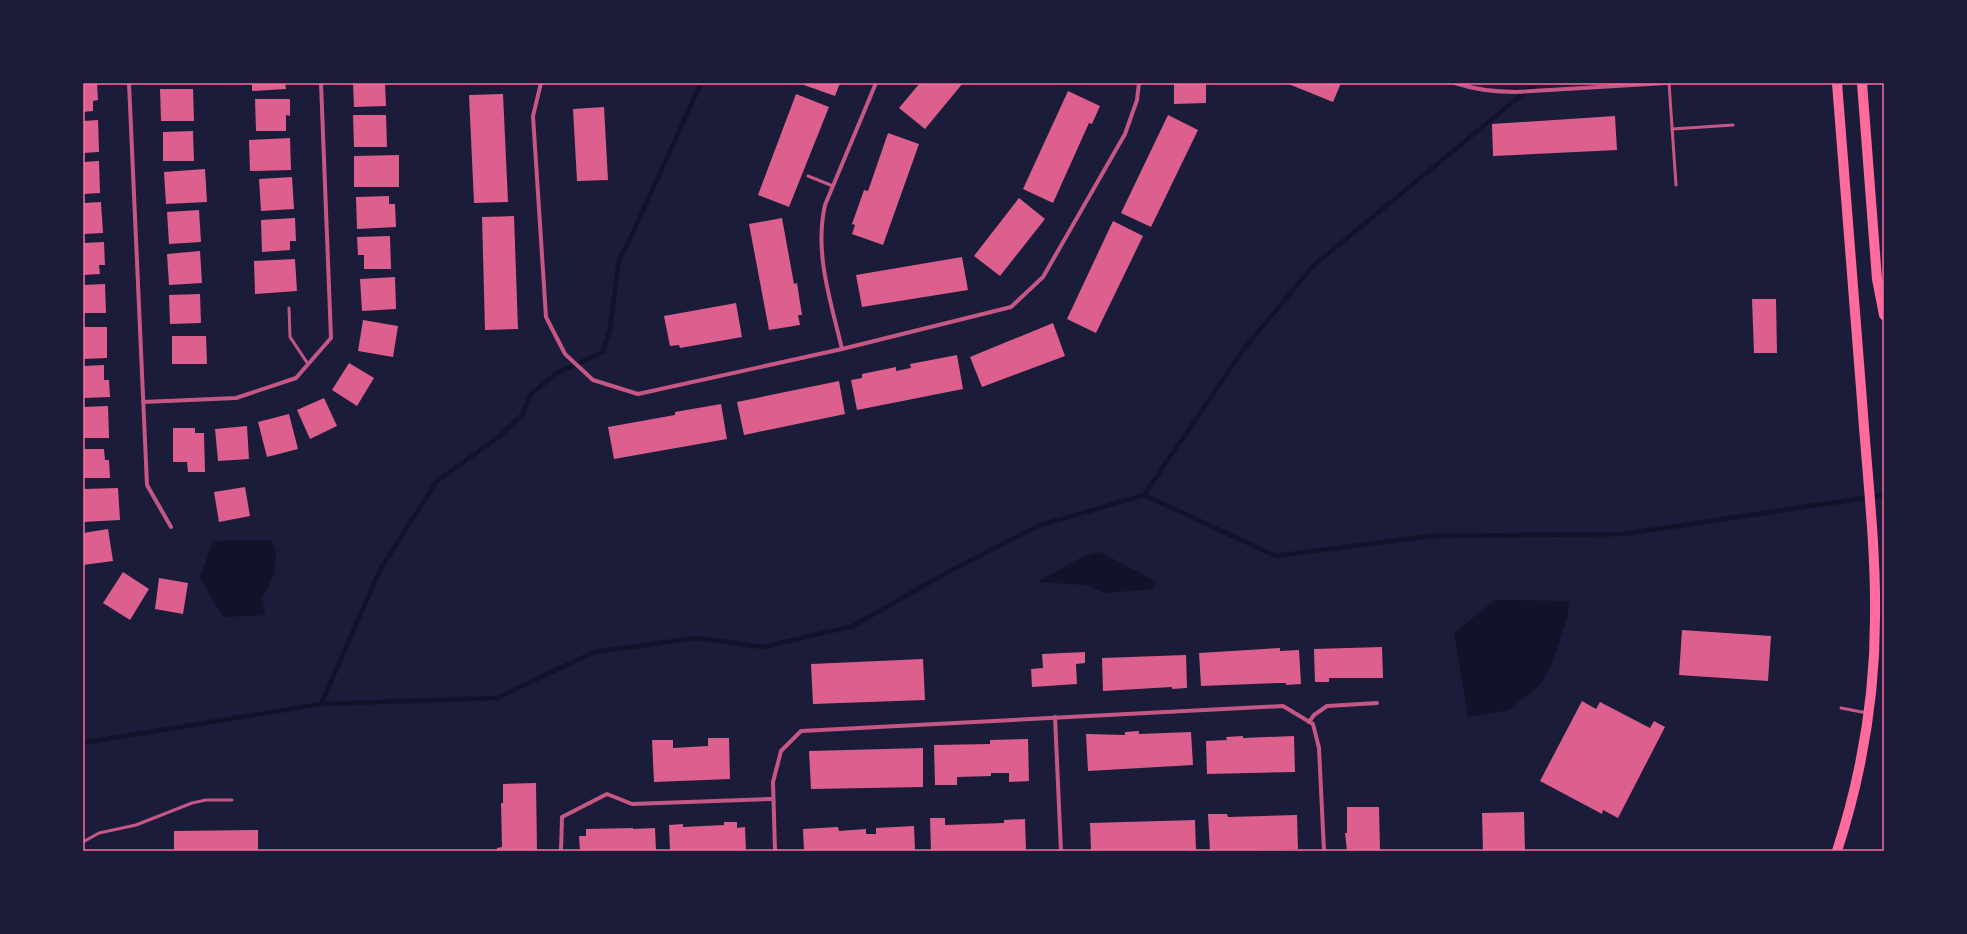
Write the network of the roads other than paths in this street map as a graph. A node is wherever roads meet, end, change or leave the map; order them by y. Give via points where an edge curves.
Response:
1 (129, 83) edge
2 (321, 83) edge
3 (541, 83) edge
4 (876, 83) edge
5 (1139, 83) edge
6 (1455, 83) edge
7 (1666, 83) edge
8 (1670, 83) edge
9 (1837, 83) edge
10 (1862, 83) edge
11 (1733, 125) dead end
12 (1672, 129) junction
13 (808, 176) dead end
14 (1676, 185) dead end
15 (833, 186) junction
16 (289, 308) dead end
17 (1884, 315) edge
18 (842, 349) junction
19 (308, 364) junction
20 (143, 402) junction
21 (172, 527) dead end
22 (1377, 703) dead end
23 (1842, 708) dead end
24 (1867, 713) junction
25 (1055, 717) junction
26 (1308, 722) junction
27 (772, 799) junction
28 (232, 800) dead end
29 (83, 842) edge
30 (1840, 846) edge
31 (561, 851) edge
32 (775, 851) edge
33 (1061, 851) edge
34 (1324, 851) edge
35 (1837, 851) edge

1 - 20 street
2 - 19 street via 331,338
3 - 18 street via 533,116 546,317 565,354 593,380 638,394
4 - 15 street
5 - 18 street via 1136,106 1125,134 1043,277 1011,307
6 - 7 street via 1479,90 1516,92
8 - 12 lane
9 - 24 main road via 1874,572 1875,640
10 - 17 main road via 1877,279
11 - 12 lane
12 - 14 lane
13 - 15 lane
15 - 18 street via 825,205 820,240
16 - 19 lane via 290,337
19 - 20 street via 296,378 236,398
20 - 21 street via 147,485
22 - 26 street via 1327,706
23 - 24 lane
24 - 30 main road via 1858,772
25 - 26 street via 1283,706
25 - 27 street via 801,731 781,751 773,782
25 - 33 street
26 - 34 street via 1313,724 1319,748
27 - 31 street via 632,804 608,794 562,817
27 - 32 street
28 - 29 lane via 192,803 136,825 99,834
30 - 35 main road

